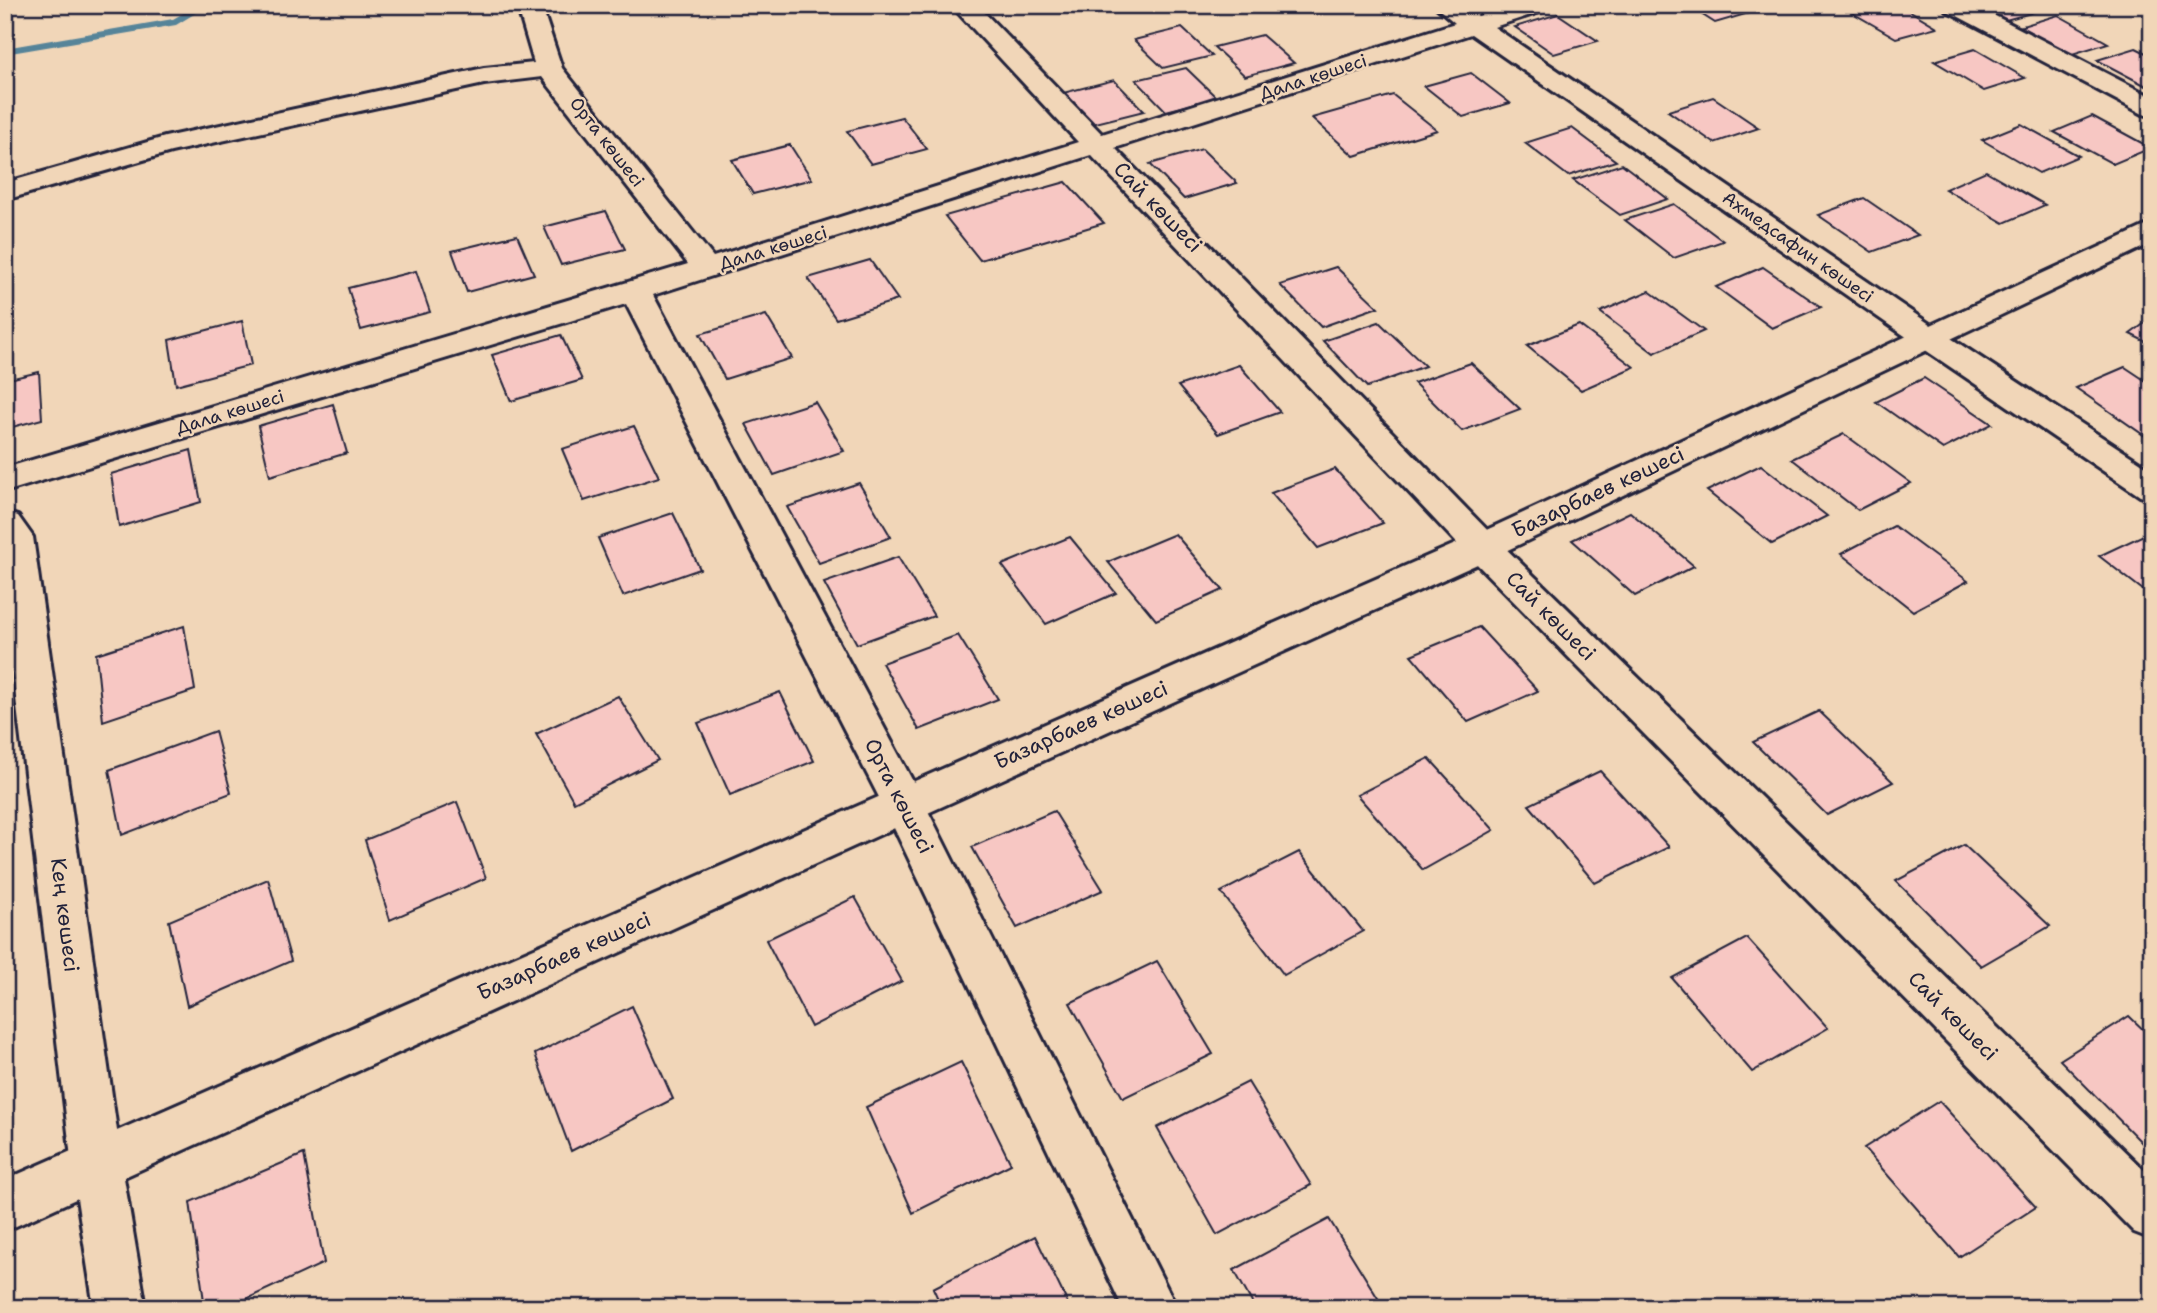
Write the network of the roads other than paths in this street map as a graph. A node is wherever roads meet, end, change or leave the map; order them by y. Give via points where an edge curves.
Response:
1 (530, 5) edge
2 (963, 5) edge
3 (1446, 5) edge
4 (1537, 5) edge
5 (1955, 5) edge
6 (1476, 25) junction
7 (550, 69) junction
8 (2152, 108) edge
9 (1099, 146) junction
10 (5, 192) edge
11 (2152, 232) edge
12 (706, 268) junction
13 (635, 291) junction
14 (1930, 338) junction
15 (5, 480) edge
16 (2152, 487) edge
17 (5, 525) edge
18 (1482, 547) junction
19 (903, 803) junction
20 (97, 1166) junction
21 (5, 1206) edge
22 (2152, 1214) edge
23 (120, 1308) edge
24 (1151, 1308) edge

1 - 7 street, Орта көшесі
2 - 9 street, Сай көшесі
3 - 6 street, Ахмедсафин көшесі
4 - 6 street, Дала көшесі
5 - 8 street
6 - 9 street, Дала көшесі
6 - 14 street, Ахмедсафин көшесі
7 - 10 street via 484,76 165,145
7 - 12 street, Орта көшесі
9 - 12 street, Дала көшесі
9 - 18 street, Сай көшесі
11 - 14 street, Базарбаев көшесі
12 - 13 street, Дала көшесі
13 - 15 street, Дала көшесі
13 - 19 street, Орта көшесі
14 - 16 street, Ахмедсафин көшесі
14 - 18 street, Базарбаев көшесі
17 - 20 street, Кең көшесі via 15,537
18 - 19 street, Базарбаев көшесі
18 - 22 street, Сай көшесі
19 - 20 street, Базарбаев көшесі
19 - 24 street, Орта көшесі
20 - 21 street, Базарбаев көшесі
20 - 23 street, Кең көшесі

